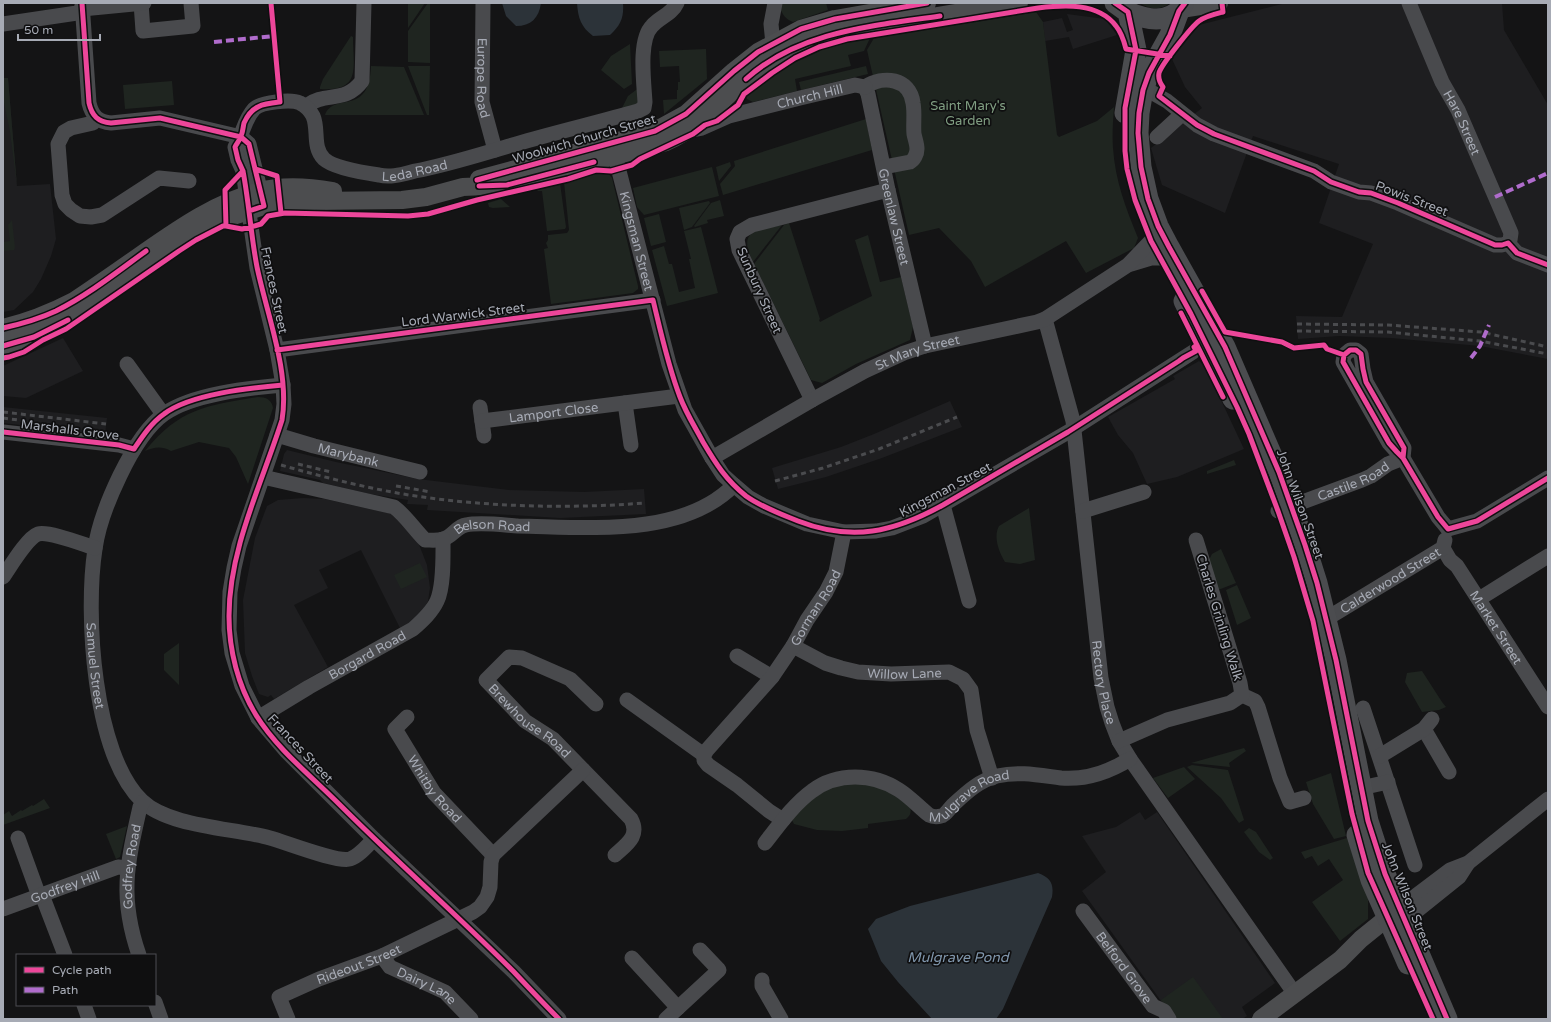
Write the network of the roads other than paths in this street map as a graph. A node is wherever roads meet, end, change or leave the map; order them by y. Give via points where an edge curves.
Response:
1 (140, 3) edge
2 (144, 3) edge
3 (191, 3) edge
4 (364, 3) edge
5 (483, 3) edge
6 (677, 3) edge
7 (927, 3) edge
8 (1019, 3) edge
9 (1219, 3) edge
10 (1409, 3) edge
11 (1117, 5) edge
12 (82, 6) edge
13 (774, 8) edge
14 (1182, 8) edge
15 (3, 24) edge
16 (793, 34) junction
17 (773, 44) junction
18 (865, 87) junction
19 (1143, 90) junction
20 (728, 96) junction
21 (306, 106) junction
22 (755, 109) junction
23 (1182, 114) junction
24 (96, 118) junction
25 (688, 131) junction
26 (241, 137) junction
27 (1157, 138) dead end
28 (495, 150) junction
29 (614, 150) junction
30 (884, 167) junction
31 (189, 181) dead end
32 (888, 190) junction
33 (255, 201) junction
34 (1508, 243) junction
35 (1155, 250) junction
36 (1548, 265) edge
37 (653, 300) junction
38 (1045, 319) junction
39 (3, 328) edge
40 (3, 346) edge
41 (925, 346) junction
42 (277, 350) junction
43 (1193, 352) dead end
44 (127, 364) dead end
45 (283, 385) junction
46 (679, 396) junction
47 (812, 400) junction
48 (625, 403) junction
49 (164, 414) junction
50 (1074, 428) junction
51 (3, 432) edge
52 (277, 435) junction
53 (484, 436) dead end
54 (631, 445) dead end
55 (134, 449) junction
56 (712, 458) junction
57 (1404, 458) junction
58 (420, 472) dead end
59 (263, 476) junction
60 (1548, 479) edge
61 (734, 485) junction
62 (1144, 492) dead end
63 (943, 505) junction
64 (1285, 509) junction
65 (1083, 511) junction
66 (1448, 529) junction
67 (844, 532) junction
68 (443, 539) junction
69 (425, 540) junction
70 (1196, 540) dead end
71 (95, 548) junction
72 (1443, 548) junction
73 (1548, 556) edge
74 (442, 565) junction
75 (3, 577) edge
76 (1478, 599) junction
77 (969, 601) dead end
78 (1326, 619) junction
79 (793, 646) junction
80 (737, 656) dead end
81 (772, 678) junction
82 (1242, 695) junction
83 (627, 700) dead end
84 (596, 704) dead end
85 (1548, 707) edge
86 (1363, 708) dead end
87 (407, 717) dead end
88 (258, 718) junction
89 (1119, 741) junction
90 (1380, 756) junction
91 (704, 758) junction
92 (1130, 759) junction
93 (583, 770) junction
94 (1449, 772) dead end
95 (992, 778) junction
96 (1388, 782) junction
97 (1360, 788) junction
98 (1304, 798) dead end
99 (1548, 799) edge
100 (143, 802) junction
101 (783, 820) junction
102 (18, 838) dead end
103 (374, 839) junction
104 (765, 843) dead end
105 (493, 855) junction
106 (615, 855) dead end
107 (1415, 865) dead end
108 (127, 868) junction
109 (40, 896) junction
110 (3, 909) edge
111 (1083, 911) dead end
112 (1396, 919) junction
113 (459, 920) junction
114 (700, 950) dead end
115 (65, 954) edge
116 (139, 954) edge
117 (382, 956) junction
118 (632, 958) dead end
119 (762, 980) dead end
120 (1295, 994) junction
121 (156, 1005) edge
122 (84, 1006) edge
123 (678, 1008) junction
124 (89, 1019) edge
125 (161, 1019) edge
126 (288, 1019) edge
127 (471, 1019) edge
128 (559, 1019) edge
129 (666, 1019) edge
130 (781, 1019) edge
131 (1169, 1019) edge
132 (1260, 1019) edge
133 (1433, 1019) edge
134 (1447, 1019) edge

1 - 2 street
1 - 3 street via 143,31 194,26
1 - 12 street
4 - 21 street via 362,80 356,89 346,94 313,101
5 - 28 street, Europe Road via 482,102
6 - 28 street, Leda Road via 674,9 650,28 644,41 644,108
7 - 16 main road, Woolwich Church Street via 834,19
8 - 20 main road, Woolwich Church Street via 854,29 822,37 786,52 766,64
9 - 14 main road
10 - 34 street, Hare Street via 1511,233
11 - 14 highway via 1142,17 1157,19 1167,18
11 - 35 highway, John Wilson Street via 1136,50 1126,108 1127,169 1135,200
12 - 15 street via 77,13
12 - 24 street via 89,103
13 - 16 street via 782,24
13 - 17 street via 771,24
14 - 19 highway, John Wilson Street
16 - 17 main road, Woolwich Church Street
17 - 29 main road, Woolwich Church Street via 758,52 671,124
18 - 22 street, Church Hill via 855,85
18 - 30 street, Greenlaw Street
18 - 30 street, Church Hill via 889,79 902,83 911,95 913,103 917,150 913,160
19 - 23 street, Powis Street via 1163,99
19 - 64 highway, John Wilson Street via 1138,133 1141,167 1148,199 1158,226 1225,347 1252,407 1279,472
20 - 22 street via 738,105
20 - 25 main road, Woolwich Church Street
21 - 26 street via 293,101 257,106 244,123
21 - 28 street, Leda Road via 314,117 320,155 333,164 367,173 394,176
22 - 25 street, Church Hill
23 - 27 street
23 - 34 street, Powis Street via 1214,134 1314,171 1331,182 1359,192 1371,192 1495,245
24 - 26 street via 111,123 160,118
24 - 31 street via 93,123 64,132 58,144 62,195 65,204 71,210 80,216 102,215 158,178
25 - 29 main road, Woolwich Church Street via 666,142
26 - 33 street via 235,147
29 - 33 main road, Woolwich Church Street via 417,195 370,195 294,188
29 - 37 street, Kingsman Street
30 - 32 street, Greenlaw Street
32 - 41 street, Greenlaw Street
32 - 47 street, Sunbury Street via 752,225 740,232 739,250
33 - 39 main road, Woolwich Church Street via 216,208 189,222 68,304 28,322
33 - 40 main road, Woolwich Church Street via 200,230 60,325
33 - 42 street, Frances Street via 257,268
34 - 36 street via 1516,253
35 - 38 street, St Mary Street via 1151,258 1128,265
35 - 64 highway, John Wilson Street via 1191,314
37 - 42 street, Lord Warwick Street
37 - 46 street, Kingsman Street
38 - 41 street, St Mary Street
38 - 50 street, Rectory Place
41 - 47 street, St Mary Street via 880,364
42 - 45 street, Frances Street
43 - 50 street, Kingsman Street
44 - 49 street
45 - 49 street, Samuel Street via 227,392 177,406
45 - 52 street, Frances Street via 283,411
46 - 48 street, Lamport Close
46 - 56 street, Kingsman Street
47 - 56 street, St Mary Street
48 - 53 street, Lamport Close via 481,414
48 - 54 street
49 - 55 street, Samuel Street
50 - 63 street, Kingsman Street
50 - 65 street, Rectory Place
51 - 55 street, Marshalls Grove via 119,445
52 - 58 street, Marybank
52 - 59 street, Frances Street
55 - 71 street, Samuel Street via 113,492
56 - 61 street, Kingsman Street via 723,475
57 - 57 street via 1389,443 1343,362 1344,355 1350,350 1356,350 1361,354 1366,382 1404,448
57 - 64 street, Castile Road via 1388,464 1362,480
57 - 66 street via 1438,517
59 - 69 street via 394,507
59 - 88 street, Frances Street via 239,546 230,592 229,616 232,652 238,675 246,698
60 - 66 street via 1477,521
61 - 67 street, Kingsman Street via 748,497 787,516 807,524
61 - 68 street, Belson Road via 709,505 684,516 643,525 465,525
62 - 65 street
63 - 67 street, Kingsman Street via 892,528
63 - 77 street
64 - 78 highway, John Wilson Street via 1305,545
64 - 112 highway, John Wilson Street via 1294,557 1313,621 1355,828 1368,873
65 - 89 street, Rectory Place via 1101,678 1107,707
66 - 72 street, Calderwood Street
67 - 79 street, Gorman Road via 836,572
68 - 69 street, Belson Road
68 - 74 street, Borgard Road
69 - 74 street
70 - 82 street, Charles Grinling Walk
71 - 75 street via 47,534 38,534 31,539
71 - 100 street, Samuel Street via 90,613 99,699 115,759 124,777
72 - 76 street, Market Street
72 - 78 street, Calderwood Street
73 - 76 street
74 - 88 street, Borgard Road via 437,602 413,629
76 - 85 street, Market Street
78 - 97 highway, John Wilson Street
79 - 81 street, Gorman Road
79 - 95 street, Willow Lane via 825,663 858,672 949,672 962,678 971,690 978,734
80 - 81 street
81 - 91 street, Gorman Road via 707,750
82 - 89 street, Charles Grinling Walk via 1230,702 1167,720
82 - 98 street, Charles Grinling Walk via 1255,701 1258,707 1290,802
83 - 91 street
84 - 93 street, Brewhouse Road via 570,679 522,658 509,657 486,680 525,721 553,739
86 - 90 street, John Wilson Street
87 - 105 street, Whitby Road via 395,729 434,793
88 - 103 street, Frances Street via 286,751
89 - 92 street, Rectory Place
90 - 94 street via 1428,724
90 - 96 street, John Wilson Street
91 - 101 street via 708,765
92 - 95 street, Mulgrave Road via 1106,772 1087,776 1061,778 1030,773
92 - 120 street, Rectory Place
93 - 105 street
93 - 106 street via 634,824 633,836
95 - 101 street, Mulgrave Road via 972,788 942,816 935,817 886,783 866,777 846,778 824,784 812,791
96 - 97 street
96 - 107 street, John Wilson Street
97 - 112 highway, John Wilson Street
99 - 112 street via 1468,863 1459,877
100 - 103 street, Samuel Street via 168,817 264,836 336,859 350,859
100 - 108 street, Godfrey Road
101 - 104 street, Mulgrave Road
102 - 109 street
103 - 113 street, Frances Street
105 - 113 street, Rideout Street via 487,897 480,907
108 - 109 street, Godfrey Hill via 118,867
108 - 116 street, Godfrey Road via 129,925
109 - 110 street, Godfrey Hill
109 - 115 street
111 - 131 street, Belford Grove via 1153,1006 1164,1011
112 - 120 main road via 1374,943 1340,960
112 - 133 highway, John Wilson Street
112 - 134 highway, John Wilson Street
113 - 117 street, Rideout Street
113 - 128 street, Frances Street
114 - 123 street via 719,970
117 - 126 street, Rideout Street via 279,997
117 - 127 street, Dairy Lane via 390,967 445,992
118 - 123 street
119 - 130 street via 762,986
120 - 132 main road
121 - 125 street
122 - 124 street
123 - 129 street

